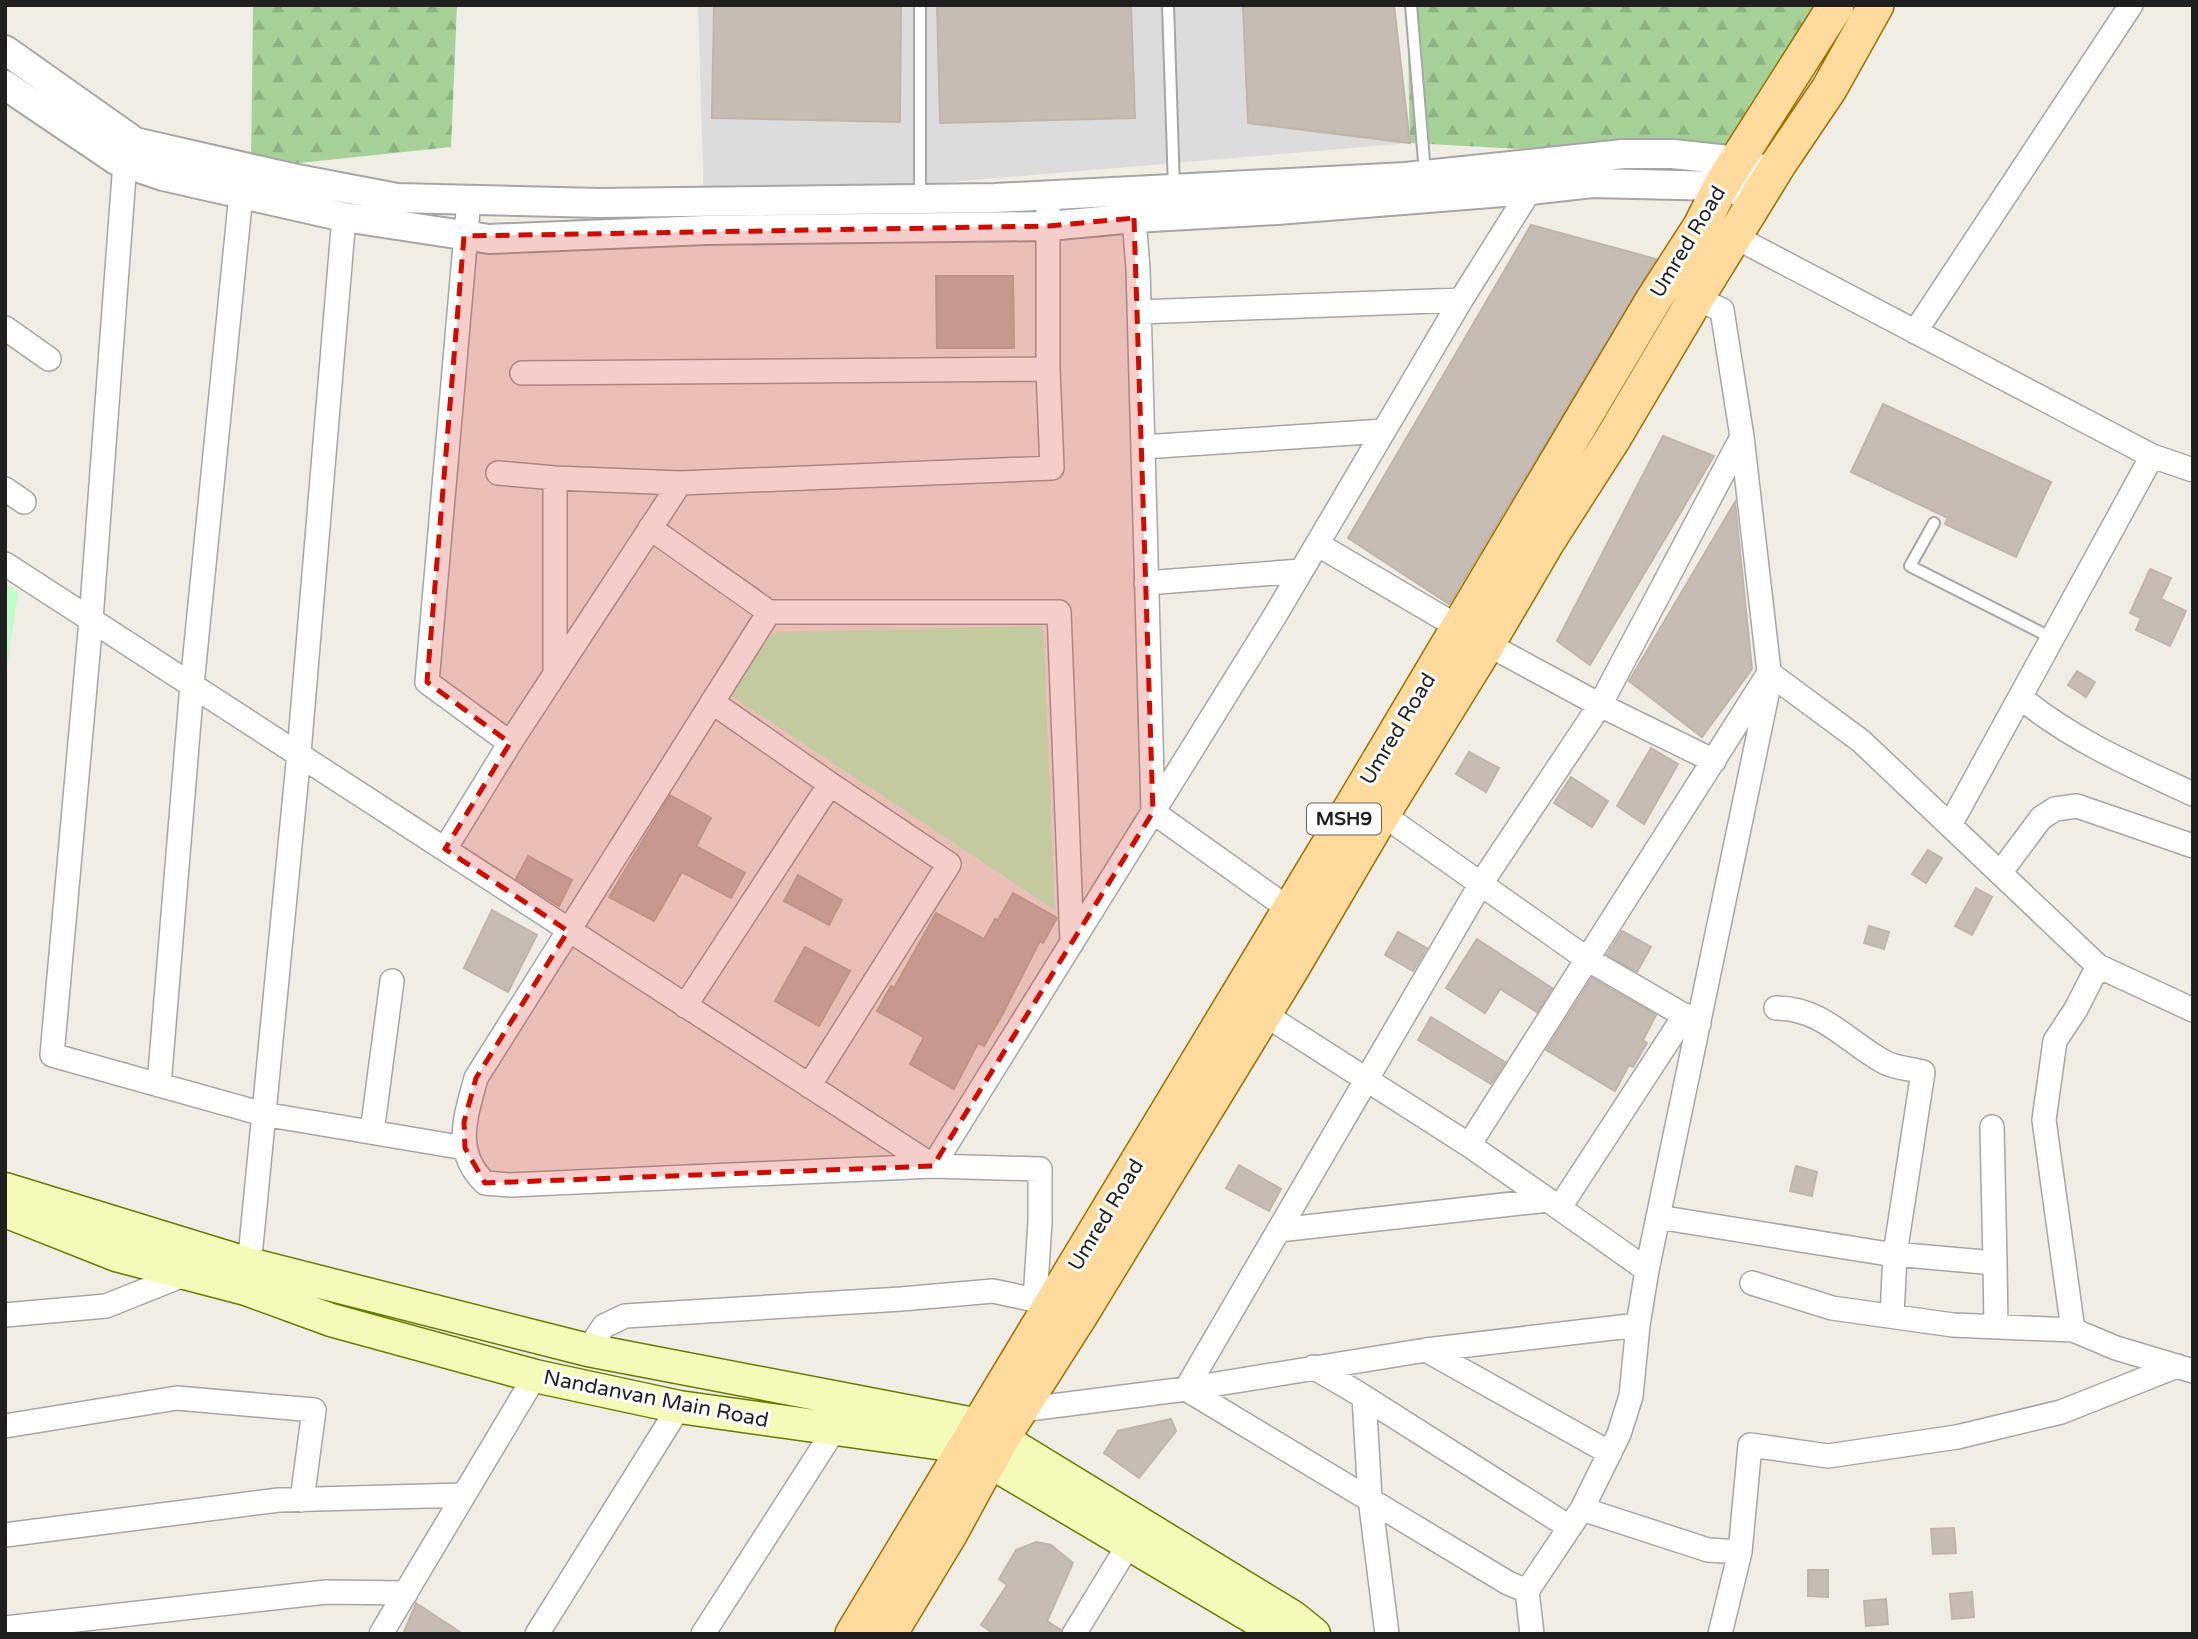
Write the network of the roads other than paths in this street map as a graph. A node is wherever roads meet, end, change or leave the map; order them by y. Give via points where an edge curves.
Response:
1 (920, 5) edge
2 (1168, 5) edge
3 (1410, 5) edge
4 (1836, 5) edge
5 (1876, 5) edge
6 (2131, 5) edge
7 (5, 50) edge
8 (5, 85) edge
9 (125, 162) junction
10 (1730, 173) junction
11 (1425, 175) junction
12 (1766, 185) junction
13 (1174, 188) junction
14 (1530, 190) junction
15 (241, 194) junction
16 (1048, 195) junction
17 (920, 198) junction
18 (469, 199) junction
19 (344, 217) junction
20 (1134, 218) junction
21 (1704, 220) junction
22 (1049, 226) junction
23 (464, 236) junction
24 (1735, 237) junction
25 (1668, 277) junction
26 (1696, 298) junction
27 (1461, 300) junction
28 (1139, 312) junction
29 (5, 328) edge
30 (1915, 332) junction
31 (49, 359) dead end
32 (1048, 369) junction
33 (522, 373) dead end
34 (1602, 386) junction
35 (1633, 405) junction
36 (1384, 431) junction
37 (1742, 436) junction
38 (1143, 447) junction
39 (2152, 456) junction
40 (2193, 470) edge
41 (498, 473) dead end
42 (555, 478) junction
43 (680, 483) junction
44 (1934, 523) dead end
45 (650, 528) junction
46 (1317, 544) junction
47 (5, 564) edge
48 (1301, 571) junction
49 (1146, 583) junction
50 (769, 612) junction
51 (91, 620) junction
52 (1473, 636) junction
53 (2052, 638) junction
54 (1769, 673) junction
55 (555, 674) junction
56 (192, 685) junction
57 (2020, 697) junction
58 (712, 702) junction
59 (1600, 705) junction
60 (510, 743) junction
61 (299, 753) junction
62 (1714, 761) junction
63 (830, 785) junction
64 (2193, 794) edge
65 (1153, 812) junction
66 (1382, 814) junction
67 (1950, 825) junction
68 (2193, 846) edge
69 (445, 849) junction
70 (2000, 873) junction
71 (1480, 885) junction
72 (1289, 909) junction
73 (568, 931) junction
74 (1072, 943) junction
75 (1587, 959) junction
76 (2098, 966) junction
77 (392, 981) dead end
78 (685, 1006) junction
79 (1776, 1008) dead end
80 (2193, 1010) edge
81 (1264, 1014) junction
82 (1692, 1019) junction
83 (1367, 1080) junction
84 (159, 1085) junction
85 (809, 1086) junction
86 (263, 1114) junction
87 (1992, 1127) dead end
88 (372, 1132) junction
89 (1469, 1145) junction
90 (465, 1148) junction
91 (933, 1166) junction
92 (5, 1189) edge
93 (1554, 1203) junction
94 (5, 1211) edge
95 (1658, 1217) junction
96 (1279, 1230) junction
97 (1895, 1254) junction
98 (1995, 1263) junction
99 (1647, 1270) junction
100 (186, 1274) junction
101 (248, 1276) junction
102 (1752, 1283) dead end
103 (1054, 1310) junction
104 (5, 1315) edge
105 (1892, 1317) junction
106 (1638, 1325) junction
107 (1996, 1327) junction
108 (2073, 1331) junction
109 (588, 1350) junction
110 (1426, 1350) junction
111 (1313, 1367) junction
112 (2185, 1369) edge
113 (535, 1376) junction
114 (1186, 1389) junction
115 (1364, 1397) junction
116 (1009, 1402) junction
117 (678, 1407) junction
118 (5, 1426) edge
119 (834, 1430) junction
120 (983, 1443) junction
121 (1610, 1453) junction
122 (464, 1495) junction
123 (1370, 1498) junction
124 (302, 1500) junction
125 (1576, 1518) junction
126 (5, 1535) edge
127 (1129, 1544) junction
128 (1740, 1552) junction
129 (1527, 1591) junction
130 (406, 1593) junction
131 (5, 1628) edge
132 (381, 1634) edge
133 (537, 1634) edge
134 (703, 1634) edge
135 (853, 1634) edge
136 (889, 1634) edge
137 (1074, 1634) edge
138 (1280, 1634) edge
139 (1314, 1634) edge
140 (1387, 1634) edge
141 (1532, 1634) edge
142 (1720, 1634) edge

1 - 17 lane
2 - 13 lane
3 - 11 lane
4 - 10 main road, Umred Road / MSH9
5 - 12 main road via 1829,89
6 - 30 street
7 - 18 street via 135,142 397,198
8 - 9 street
9 - 15 street
9 - 51 street
10 - 11 street via 1673,154
10 - 12 street
10 - 14 street
10 - 21 main road, Umred Road / MSH9
11 - 13 street
12 - 24 main road
13 - 16 street
14 - 20 street
14 - 27 street
15 - 19 street
15 - 56 street
16 - 17 street
16 - 22 street
17 - 18 street via 599,203
18 - 23 street
19 - 23 street
19 - 61 street
20 - 22 street
20 - 28 street
21 - 24 street
21 - 25 main road, Umred Road / MSH9
22 - 23 street
22 - 32 street
23 - 60 street via 426,682
24 - 26 main road
24 - 30 street
25 - 26 street
25 - 34 main road, Umred Road / MSH9
26 - 35 main road
26 - 37 street via 1722,310
27 - 28 street
27 - 36 street
28 - 38 street
29 - 31 street
30 - 39 street
32 - 33 street
32 - 43 street via 1052,468
34 - 35 main road
34 - 52 main road, Umred Road / MSH9
35 - 52 main road via 1548,540
36 - 38 street
36 - 46 street
37 - 54 street
37 - 59 street
38 - 49 street
39 - 40 street
39 - 53 street
41 - 42 street
42 - 43 street
42 - 55 street
43 - 45 street
44 - 53 lane via 1910,566
45 - 50 street
45 - 55 street
46 - 48 street
46 - 52 street
47 - 51 street
48 - 49 street
48 - 65 street
49 - 65 street
50 - 58 street
50 - 74 street via 1059,612
51 - 56 street
51 - 84 street via 52,1055
52 - 59 street
52 - 66 main road
52 - 72 main road, Umred Road / MSH9
53 - 57 street
54 - 62 street
54 - 67 street via 1861,741
54 - 82 street
55 - 60 street
56 - 61 street
56 - 84 street
57 - 64 street via 2047,719 2107,754
57 - 67 street
58 - 63 street
58 - 73 street
59 - 62 street
59 - 71 street
60 - 69 street
61 - 69 street
61 - 86 street
62 - 75 street
63 - 78 street
63 - 85 street via 949,864
65 - 72 street
65 - 74 street
66 - 71 street
66 - 81 main road
67 - 70 street
68 - 70 street via 2077,806 2055,809 2041,818
69 - 73 street
70 - 76 street
71 - 75 street
71 - 83 street
72 - 103 main road, Umred Road / MSH9
73 - 78 street
73 - 90 street via 476,1077 464,1122
74 - 91 street
75 - 82 street
75 - 89 street
76 - 80 street
76 - 108 street via 2055,1041 2044,1120
77 - 88 street
78 - 85 street
79 - 97 street via 1813,1015 1888,1063 1923,1072
81 - 83 street
81 - 103 main road
82 - 93 street
82 - 95 street
83 - 89 street
83 - 96 street
84 - 86 street
85 - 91 street
86 - 88 street
86 - 101 street
87 - 98 street
88 - 90 street
89 - 93 street
90 - 91 street via 474,1172 485,1183 510,1185
91 - 103 street via 1040,1169 1040,1222
92 - 101 main road
93 - 96 street
93 - 99 street
94 - 100 main road, Nandanvan Main Road via 116,1255
95 - 97 street
95 - 99 street
96 - 114 street
97 - 98 street
97 - 105 street
98 - 107 street
99 - 106 street
100 - 101 main road, Nandanvan Main Road
100 - 104 street via 106,1306
101 - 109 main road
101 - 113 main road, Nandanvan Main Road via 331,1320
102 - 105 street via 1832,1308
103 - 109 street via 993,1290 625,1317 604,1326
103 - 116 main road, Umred Road / MSH9
105 - 107 street
106 - 110 street
106 - 121 street via 1631,1396
107 - 108 street
108 - 112 street
109 - 120 main road
110 - 111 street
110 - 121 street
111 - 114 street
111 - 115 street
112 - 128 street via 2062,1412 1957,1437 1828,1455 1750,1445
113 - 117 main road, Nandanvan Main Road
113 - 122 street
114 - 116 street
114 - 123 street
115 - 123 street
115 - 125 street
116 - 120 main road, Umred Road / MSH9
117 - 119 main road, Nandanvan Main Road
117 - 133 street
118 - 124 street via 177,1398 314,1410
119 - 120 main road, Nandanvan Main Road
119 - 134 street
120 - 127 main road, Nandanvan Main Road
120 - 135 main road, Umred Road / MSH9
120 - 136 main road via 950,1533
120 - 139 main road via 1293,1617
121 - 125 street
122 - 124 street
122 - 130 street
123 - 129 street
123 - 140 street
124 - 126 street
125 - 128 street via 1708,1550
125 - 129 street
127 - 137 street
127 - 138 main road, Nandanvan Main Road
128 - 142 street
129 - 141 street
130 - 131 street via 326,1592
130 - 132 street

